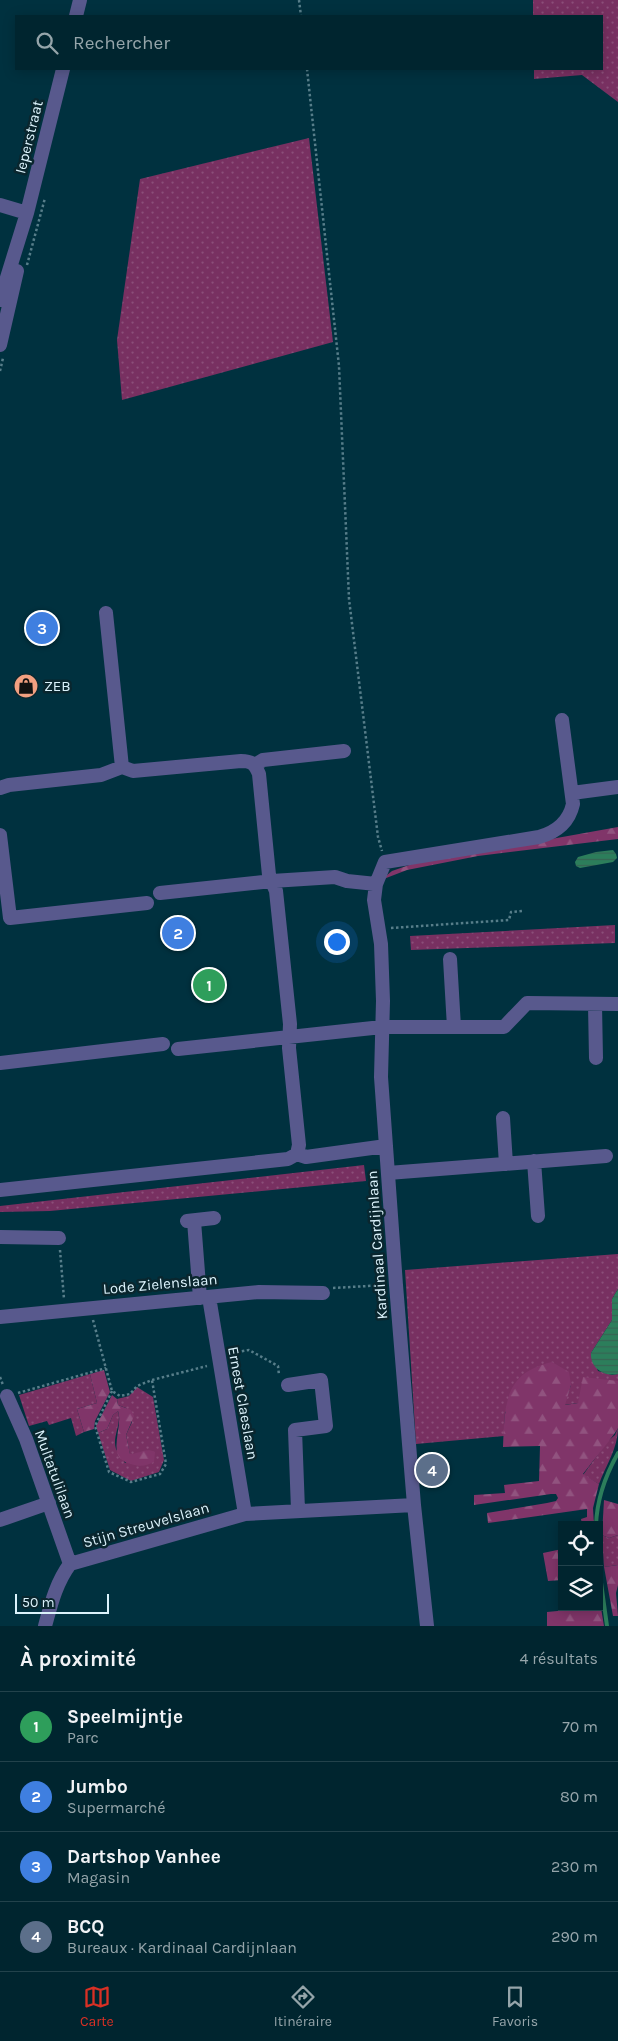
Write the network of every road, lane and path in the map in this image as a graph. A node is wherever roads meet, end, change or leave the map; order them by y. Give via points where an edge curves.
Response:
1 (80, 0) edge
2 (299, 0) edge
3 (76, 15) edge
4 (301, 15) edge
5 (63, 70) edge
6 (307, 70) edge
7 (0, 206) edge
8 (27, 213) junction
9 (0, 300) edge
10 (0, 345) edge
11 (106, 613) dead end
12 (562, 720) dead end
13 (344, 751) dead end
14 (255, 765) junction
15 (122, 767) junction
16 (618, 787) edge
17 (0, 788) edge
18 (572, 793) junction
19 (0, 834) edge
20 (385, 862) junction
21 (272, 881) junction
22 (376, 884) junction
23 (160, 893) dead end
24 (147, 903) dead end
25 (522, 910) dead end
26 (379, 928) junction
27 (450, 959) dead end
28 (618, 1004) edge
29 (595, 1005) junction
30 (454, 1026) junction
31 (382, 1027) junction
32 (289, 1038) junction
33 (163, 1044) dead end
34 (178, 1049) dead end
35 (596, 1058) dead end
36 (0, 1063) edge
37 (503, 1118) dead end
38 (386, 1146) junction
39 (297, 1154) junction
40 (606, 1156) dead end
41 (534, 1161) junction
42 (506, 1164) junction
43 (388, 1173) junction
44 (0, 1190) edge
45 (538, 1216) dead end
46 (214, 1218) dead end
47 (0, 1237) edge
48 (59, 1238) joint
49 (396, 1285) junction
50 (323, 1293) joint
51 (205, 1297) junction
52 (90, 1307) junction
53 (65, 1310) junction
54 (0, 1317) edge
55 (219, 1359) junction
56 (106, 1368) junction
57 (0, 1378) edge
58 (152, 1380) junction
59 (288, 1385) joint
60 (112, 1391) junction
61 (7, 1396) junction
62 (49, 1503) junction
63 (414, 1505) junction
64 (298, 1510) junction
65 (245, 1514) junction
66 (0, 1520) edge
67 (70, 1564) junction
68 (45, 1626) edge
69 (427, 1626) edge

1 - 3 street
2 - 4 path
5 - 8 street, Ieperstraat
6 - 20 path via 339,366 349,599 378,837
7 - 8 street
8 - 9 street, Ieperstraat
8 - 10 street, Ieperstraat via 13,294
11 - 15 street
12 - 18 street
13 - 14 street via 263,760
14 - 15 street via 241,760 133,771
14 - 21 street via 259,774
15 - 17 street via 101,775
16 - 18 street
18 - 20 street via 571,815 548,834
19 - 24 street via 10,918
20 - 22 street, Kardinaal Cardijnlaan
21 - 22 street via 336,877
21 - 23 street
21 - 32 street via 276,890
22 - 26 street, Kardinaal Cardijnlaan via 374,900
25 - 26 path via 511,912 509,920 504,921
26 - 31 street, Kardinaal Cardijnlaan
27 - 30 street
28 - 29 street
29 - 30 street via 527,1003 504,1027
29 - 35 street
30 - 31 street
31 - 32 street
31 - 38 street, Kardinaal Cardijnlaan via 381,1077
32 - 34 street
32 - 39 street via 299,1145
33 - 36 street
37 - 42 street
38 - 39 street via 306,1157
38 - 43 street, Kardinaal Cardijnlaan
39 - 44 street via 288,1159
40 - 41 street
41 - 42 street
41 - 45 street
42 - 43 street
43 - 49 street, Kardinaal Cardijnlaan
46 - 51 street, Ernest Claeslaan via 191,1221
47 - 48 street
48 - 53 path
49 - 50 path via 334,1288
49 - 63 street, Kardinaal Cardijnlaan
50 - 51 street, Lode Zielenslaan via 260,1292
51 - 52 street, Lode Zielenslaan
51 - 55 street, Ernest Claeslaan
52 - 53 street, Lode Zielenslaan
52 - 56 path
53 - 54 street, Lode Zielenslaan
55 - 58 path
55 - 59 path via 249,1350 278,1366 280,1377
55 - 65 street, Ernest Claeslaan
56 - 60 path
56 - 61 path
57 - 61 path
58 - 60 path via 137,1386 130,1394 120,1396
58 - 60 path via 166,1464 160,1474 131,1482 109,1472 95,1426
59 - 64 street via 321,1380 326,1426 295,1430
61 - 62 street, Multatulilaan
62 - 66 street
62 - 67 street, Multatulilaan
63 - 64 street, Stijn Streuvelslaan
63 - 69 street, Kardinaal Cardijnlaan
64 - 65 street, Stijn Streuvelslaan
65 - 67 street, Stijn Streuvelslaan
67 - 68 street, Stijn Streuvelslaan via 54,1594

